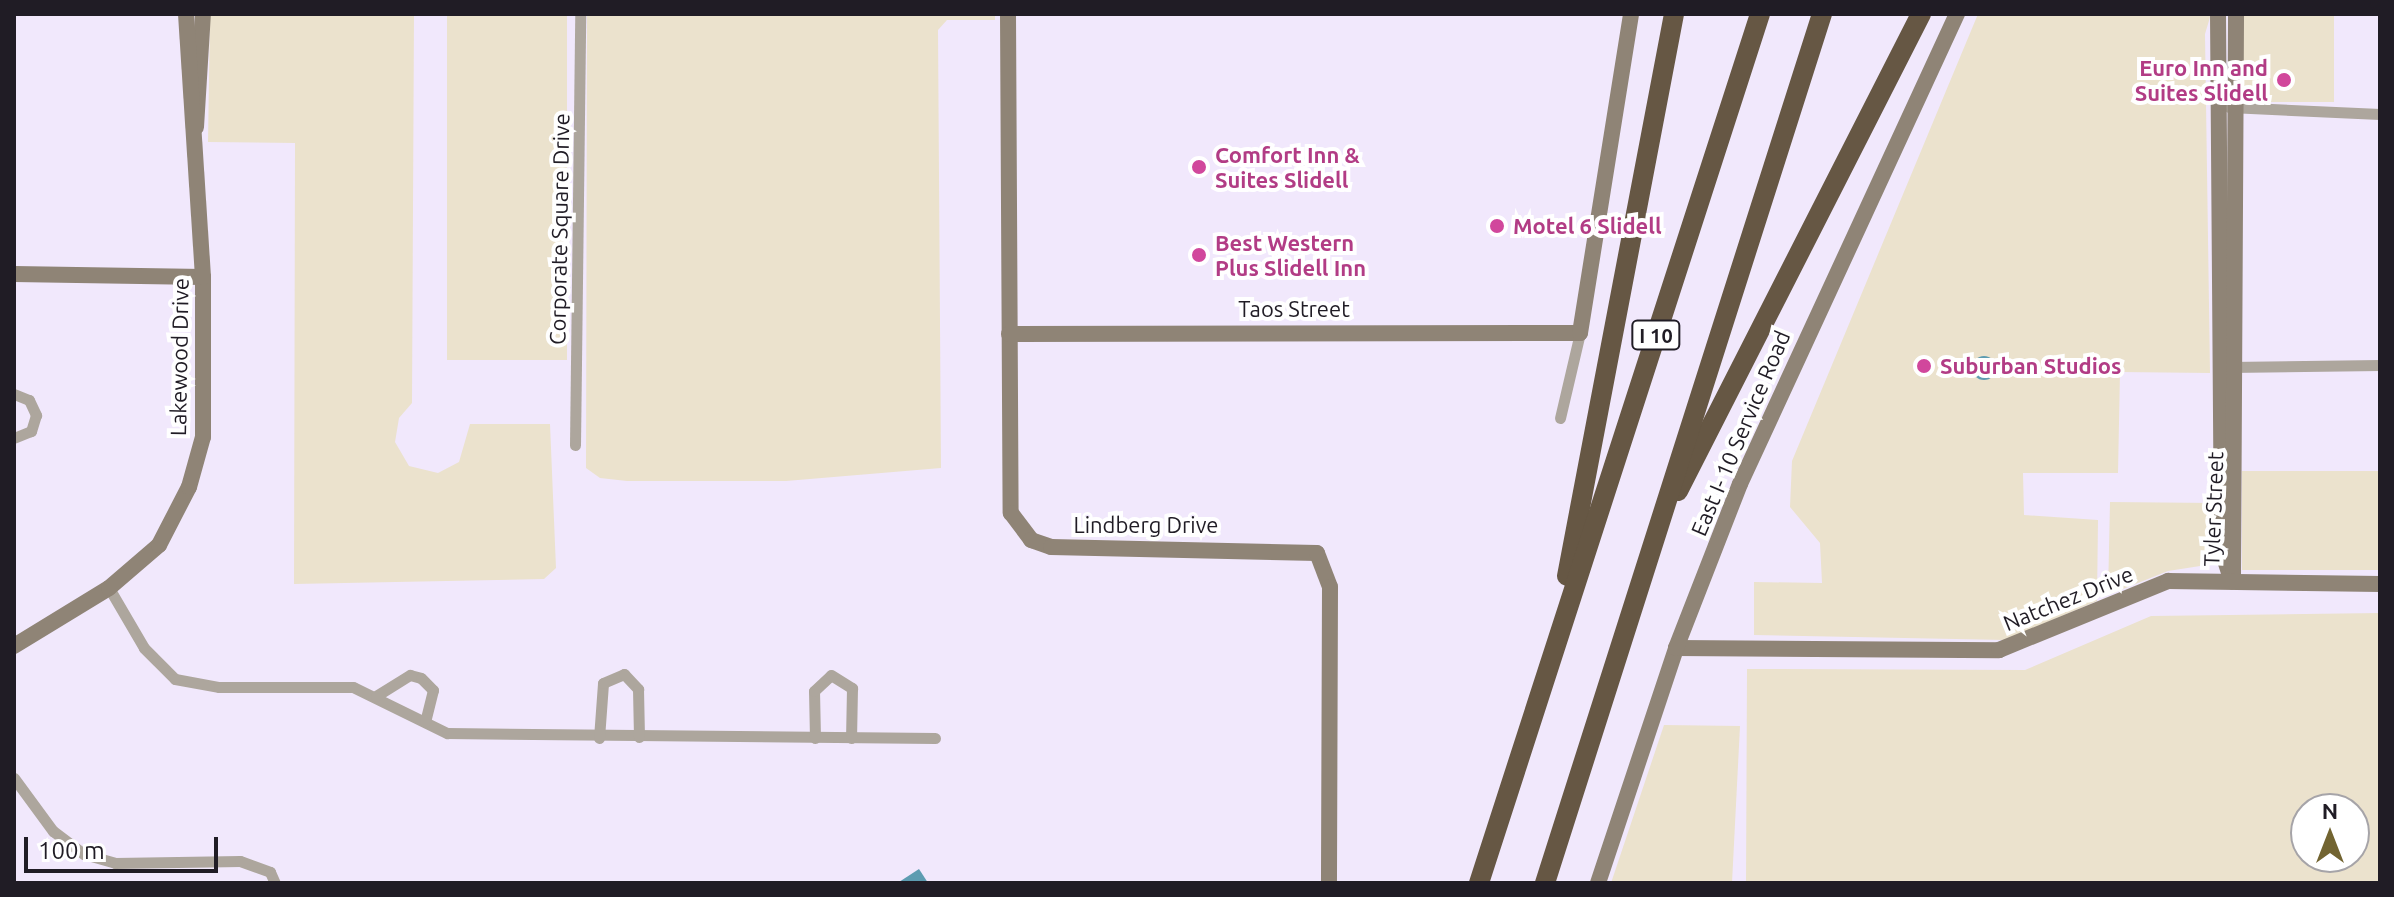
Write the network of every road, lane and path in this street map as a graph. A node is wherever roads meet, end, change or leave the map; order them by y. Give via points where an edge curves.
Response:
1 (186, 14) edge
2 (203, 14) edge
3 (580, 14) edge
4 (1008, 14) edge
5 (1631, 14) edge
6 (1674, 14) edge
7 (1760, 14) edge
8 (1822, 14) edge
9 (1921, 14) edge
10 (1957, 14) edge
11 (2218, 14) edge
12 (2236, 14) edge
13 (2217, 107) junction
14 (2236, 108) junction
15 (2380, 114) edge
16 (196, 129) junction
17 (14, 274) edge
18 (203, 277) junction
19 (1580, 333) junction
20 (1009, 334) junction
21 (2380, 365) edge
22 (2228, 367) junction
23 (14, 394) edge
24 (1560, 418) dead end
25 (14, 438) edge
26 (575, 445) dead end
27 (1654, 537) junction
28 (2232, 581) junction
29 (2380, 584) edge
30 (109, 588) junction
31 (14, 646) edge
32 (1676, 648) junction
33 (1552, 657) junction
34 (376, 696) junction
35 (425, 722) junction
36 (639, 737) junction
37 (599, 738) junction
38 (815, 738) junction
39 (851, 738) junction
40 (935, 738) dead end
41 (14, 778) edge
42 (275, 883) edge
43 (1329, 883) edge
44 (1479, 883) edge
45 (1545, 883) edge
46 (1598, 883) edge

1 - 16 street, Lakewood Drive
2 - 16 street, Lakewood Drive
3 - 26 street, Corporate Square Drive
4 - 20 street, Lindberg Drive
5 - 19 street
6 - 33 highway
7 - 33 highway, I 10
8 - 27 highway, I 10
9 - 27 highway
10 - 32 street, East I- 10 Service Road via 1764,429
11 - 13 street, Tyler Street
12 - 14 street, Tyler Street
13 - 14 street
13 - 22 street, Tyler Street
14 - 15 street
14 - 22 street, Tyler Street
16 - 18 street, Lakewood Drive
17 - 18 street
18 - 30 street, Lakewood Drive via 203,437 189,487 159,545
19 - 20 street, Taos Street
19 - 24 street
20 - 43 street, Lindberg Drive via 1011,513 1031,540 1086,549 1302,548 1317,553 1326,568
21 - 22 street
22 - 28 street, Tyler Street via 2222,551
23 - 25 street via 29,400 36,415 31,431
27 - 45 highway, I 10
28 - 29 street, Natchez Drive
28 - 32 street, Natchez Drive via 2168,581 1999,650
30 - 31 street, Lakewood Drive
30 - 34 street via 144,648 175,679 219,687 353,687
32 - 46 street, East I- 10 Service Road
33 - 44 highway, I 10
34 - 35 street
34 - 35 street via 410,675 421,678 433,690
35 - 37 street via 476,737
36 - 37 street
36 - 37 street via 638,689 624,674 603,683
36 - 38 street
38 - 39 street
38 - 39 street via 814,691 831,675 852,688
39 - 40 street
41 - 42 street via 53,831 84,854 115,863 240,861 270,872

